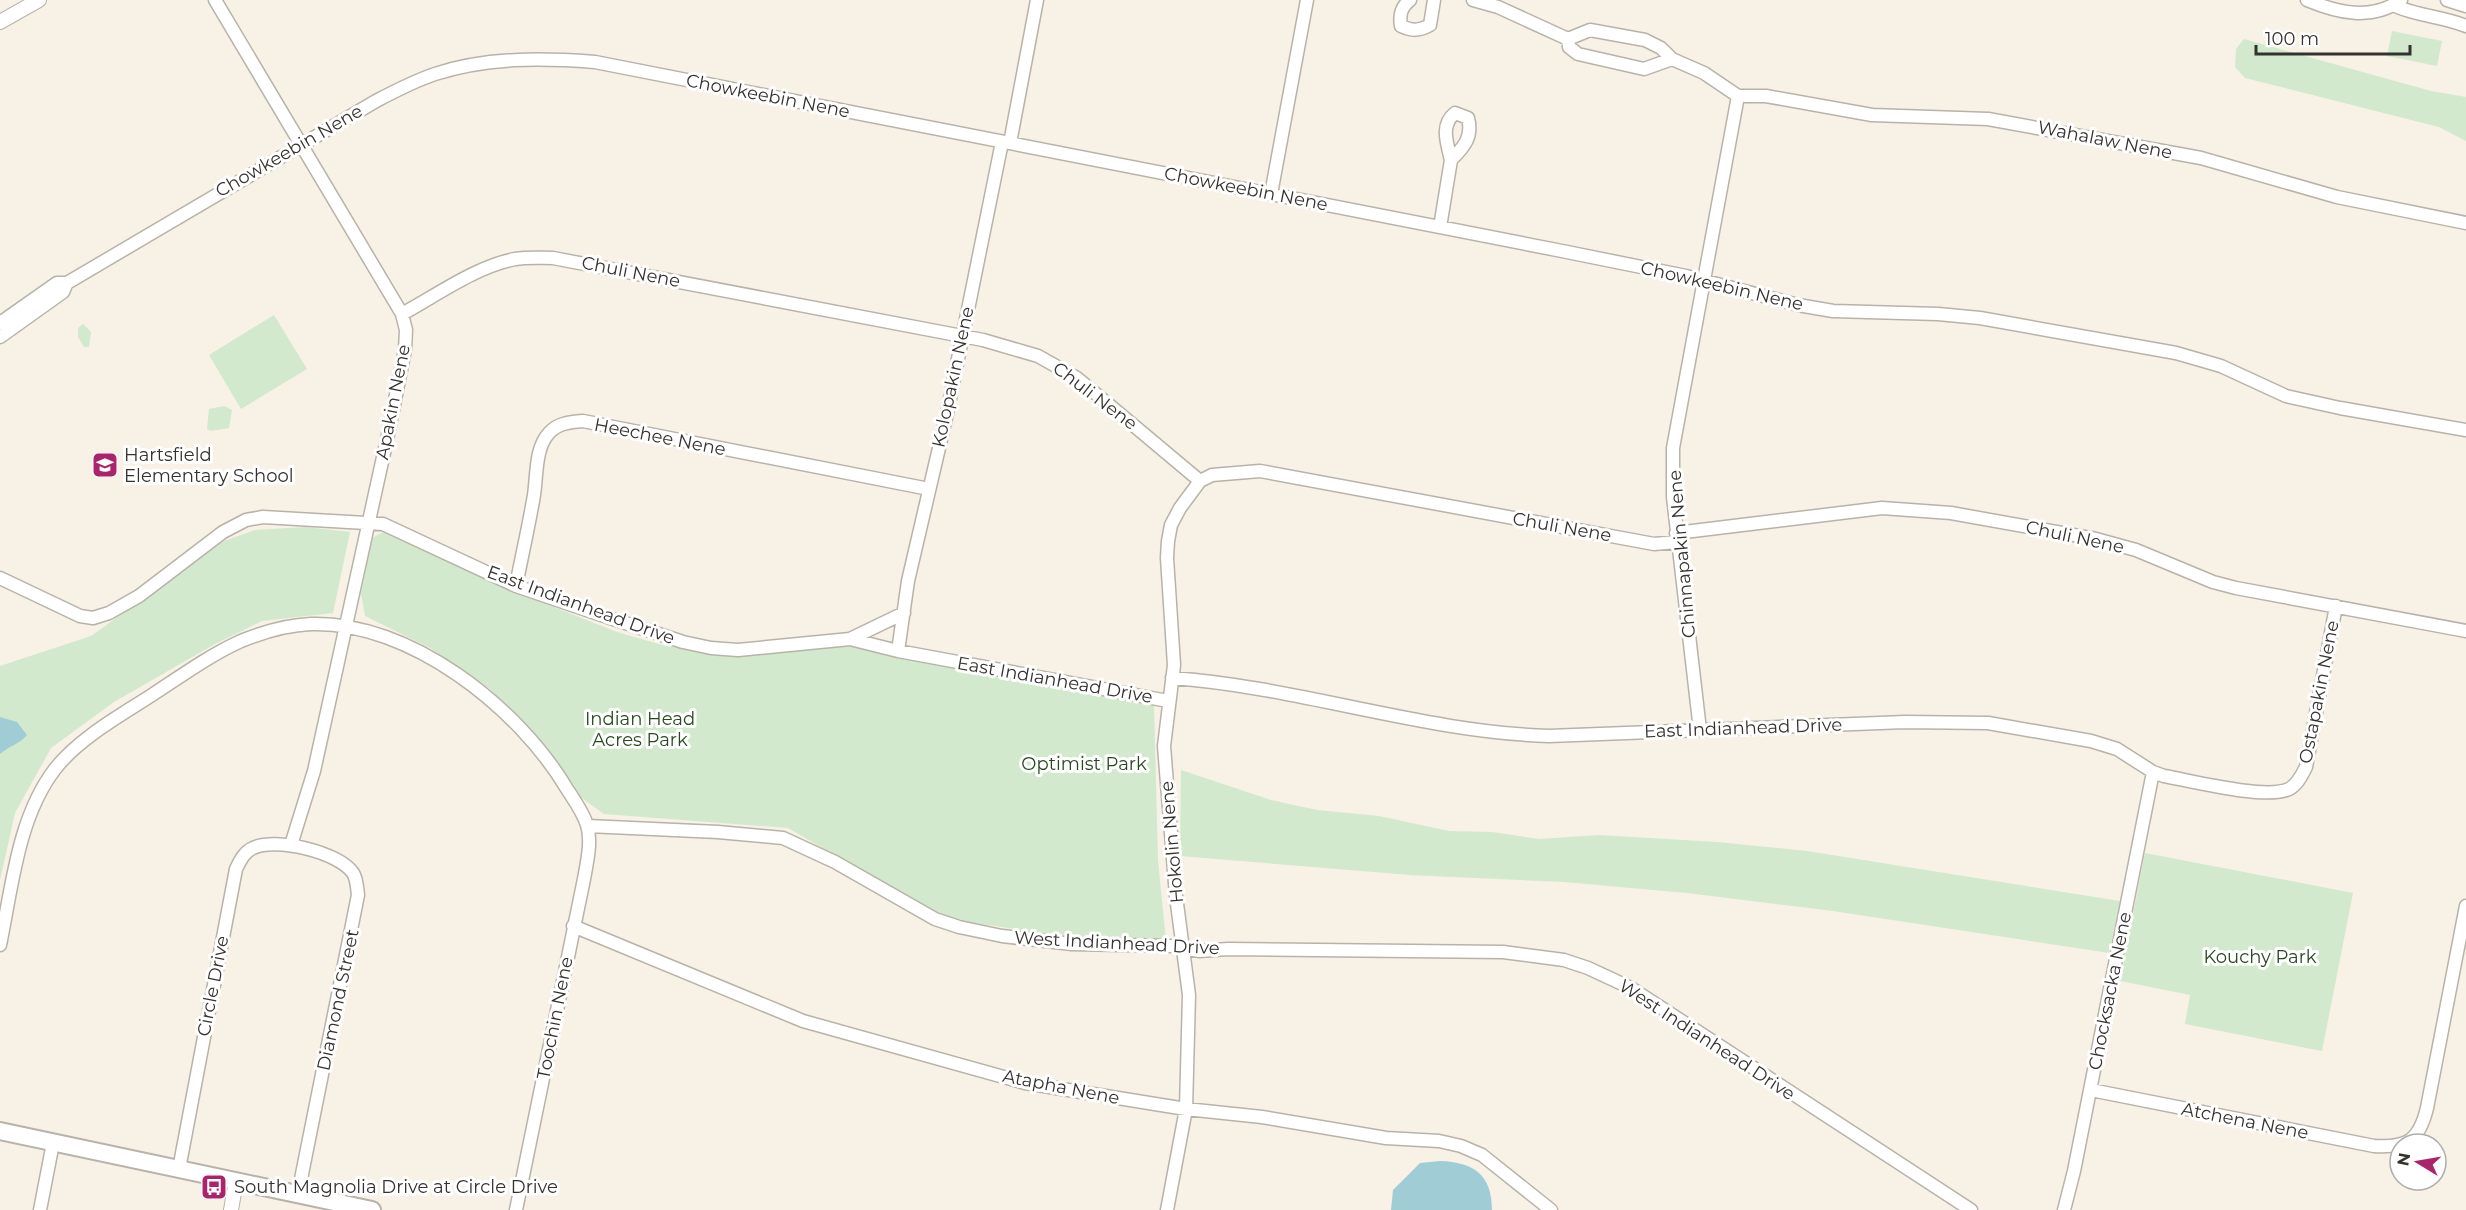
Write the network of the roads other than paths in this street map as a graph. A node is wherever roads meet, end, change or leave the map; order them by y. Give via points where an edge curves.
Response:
1 (39, 0) edge
2 (215, 0) edge
3 (1037, 0) edge
4 (1307, 0) edge
5 (1410, 0) edge
6 (1434, 0) edge
7 (1473, 0) edge
8 (2307, 0) edge
9 (2447, 0) edge
10 (2397, 3) edge
11 (2466, 9) edge
12 (0, 22) edge
13 (2463, 25) edge
14 (1568, 39) junction
15 (1672, 59) junction
16 (1738, 96) junction
17 (1006, 142) junction
18 (301, 146) junction
19 (1451, 160) dead end
20 (1271, 194) junction
21 (2466, 223) edge
22 (1440, 226) junction
23 (1704, 282) junction
24 (402, 314) junction
25 (15, 319) junction
26 (0, 323) edge
27 (961, 336) junction
28 (0, 337) edge
29 (2466, 430) edge
30 (1200, 481) junction
31 (929, 489) junction
32 (367, 523) junction
33 (1677, 537) junction
34 (0, 578) edge
35 (516, 585) junction
36 (2336, 606) junction
37 (904, 613) junction
38 (345, 625) junction
39 (2466, 631) edge
40 (850, 639) junction
41 (898, 651) junction
42 (1172, 678) junction
43 (1168, 701) junction
44 (1700, 730) junction
45 (2153, 772) junction
46 (2301, 778) joint
47 (588, 826) junction
48 (291, 844) junction
49 (2466, 906) edge
50 (573, 926) junction
51 (0, 944) edge
52 (1183, 948) junction
53 (2091, 1090) junction
54 (1186, 1109) junction
55 (0, 1131) edge
56 (53, 1143) junction
57 (178, 1169) junction
58 (236, 1181) junction
59 (298, 1194) junction
60 (40, 1210) edge
61 (231, 1210) edge
62 (372, 1210) edge
63 (516, 1210) edge
64 (1167, 1210) edge
65 (1551, 1210) edge
66 (1971, 1210) edge
67 (2064, 1210) edge

1 - 12 street
2 - 18 street, Apakin Nene
3 - 17 street, Kolopakin Nene
4 - 20 street
5 - 6 street via 1400,15 1401,26 1420,30 1430,25
7 - 14 street via 1498,7
8 - 10 street via 2361,14
9 - 11 street
10 - 13 street via 2405,11 2449,18
11 - 13 street
14 - 15 street via 1590,30 1623,35 1645,40
14 - 15 street via 1569,47 1588,58 1644,69
15 - 16 street via 1704,73
16 - 21 street, Wahalaw Nene via 1767,96 1872,115 1988,119 2201,158 2337,197
16 - 23 street, Chinnapakin Nene
17 - 18 street, Chowkeebin Nene via 595,62 529,59 458,68 419,80 376,100
17 - 20 street, Chowkeebin Nene
17 - 27 street, Kolopakin Nene
18 - 24 street, Apakin Nene
18 - 25 street, Chowkeebin Nene via 67,283 57,283
19 - 22 street
20 - 22 street, Chowkeebin Nene
22 - 23 street, Chowkeebin Nene
23 - 29 street, Chowkeebin Nene via 1833,311 1980,318 2176,353 2221,366 2286,396
23 - 33 street, Chinnapakin Nene via 1673,448
24 - 27 street, Chuli Nene via 497,264 534,258 582,262
24 - 32 street, Apakin Nene via 405,350
25 - 26 street, Chowkeebin Nene
25 - 28 street, Chowkeebin Nene
27 - 30 street, Chuli Nene via 1014,348 1056,365 1077,378
27 - 31 street, Kolopakin Nene
30 - 33 street, Chuli Nene via 1212,475 1260,471 1654,544
30 - 42 street, Hokolin Nene via 1180,508 1168,541
31 - 35 street, Heechee Nene via 567,422 547,434 540,451
31 - 37 street, Kolopakin Nene
32 - 34 street, East Indianhead Drive via 263,517 246,520 223,532 139,596 93,618 80,616
32 - 35 street, East Indianhead Drive via 383,524
32 - 38 street, Apakin Nene
33 - 36 street, Chuli Nene via 1882,508 1951,513 2096,539 2136,550 2213,582
33 - 44 street, Chinnapakin Nene
35 - 40 street, East Indianhead Drive via 711,648 738,650
36 - 39 street, Chuli Nene
36 - 46 street, Ostapakin Nene
37 - 40 street
37 - 41 street, Kolopakin Nene
38 - 47 street via 418,651 449,668 519,725 550,761
38 - 48 street, Apakin Nene via 314,771
38 - 51 street via 311,624 265,632 223,650 106,725 56,768 40,794 21,846
40 - 41 street, East Indianhead Drive
41 - 43 street, East Indianhead Drive
42 - 43 street, Hokolin Nene
42 - 44 street, East Indianhead Drive via 1223,681 1515,735
43 - 52 street, Hokolin Nene via 1164,746
44 - 45 street, East Indianhead Drive via 1905,722 1989,723 2091,741 2117,749
45 - 46 street, East Indianhead Drive via 2259,793 2291,789
45 - 53 street, Chocksacka Nene
47 - 50 street, Toochin Nene via 589,849
47 - 52 street, West Indianhead Drive via 772,836 800,845 935,919 959,927 1072,944
48 - 57 street, Circle Drive via 267,843 252,848 236,869
48 - 59 street, Diamond Street via 336,860 347,868 353,873 358,895
49 - 53 street, Atchena Nene via 2422,1128 2399,1144 2374,1146
50 - 54 street, Atapha Nene via 829,1029 1025,1083
50 - 63 street, Toochin Nene
52 - 54 street, Hokolin Nene via 1189,995
52 - 66 street, West Indianhead Drive via 1503,952 1564,960 1631,988
53 - 67 street, Chocksacka Nene
54 - 64 street, Hokolin Nene
54 - 65 street, Atapha Nene via 1461,1146 1482,1155
55 - 56 main road
56 - 57 main road
56 - 60 street
57 - 58 main road
58 - 59 main road
58 - 61 street
59 - 62 main road

